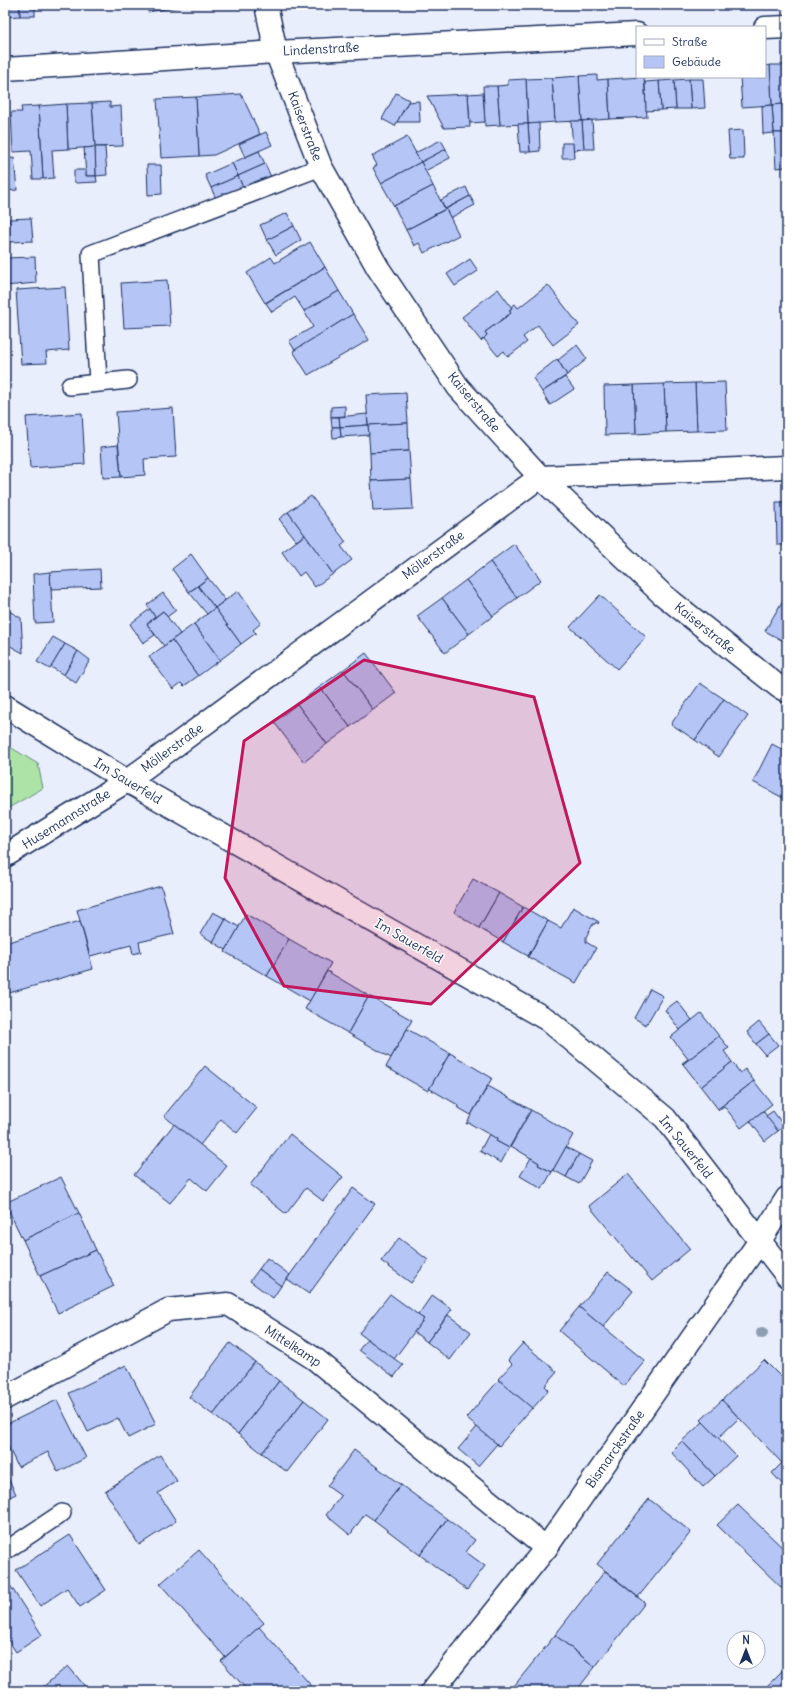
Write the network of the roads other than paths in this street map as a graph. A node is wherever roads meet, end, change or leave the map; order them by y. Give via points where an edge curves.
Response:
1 (266, 5) edge
2 (787, 27) edge
3 (766, 28) edge
4 (636, 34) edge
5 (276, 52) junction
6 (5, 69) edge
7 (321, 167) junction
8 (128, 380) dead end
9 (98, 382) junction
10 (70, 386) dead end
11 (787, 466) edge
12 (540, 477) junction
13 (787, 691) edge
14 (5, 706) edge
15 (127, 781) junction
16 (5, 856) edge
17 (787, 1198) edge
18 (759, 1242) junction
19 (787, 1276) edge
20 (5, 1398) edge
21 (62, 1513) dead end
22 (546, 1548) junction
23 (5, 1551) edge
24 (432, 1691) edge

1 - 5 street, Kaiserstraße
2 - 3 street
4 - 5 street, Lindenstraße
5 - 6 street, Lindenstraße
5 - 7 street, Kaiserstraße
7 - 9 lane via 91,254
7 - 12 street, Kaiserstraße via 378,268 458,387
8 - 9 lane
9 - 10 lane
11 - 12 street
12 - 13 street, Kaiserstraße via 662,594
12 - 15 street, Möllerstraße
14 - 15 street, Im Sauerfeld
15 - 16 street, Husemannstraße
15 - 18 street, Im Sauerfeld via 548,1020 665,1118
17 - 18 street, Bismarckstraße
18 - 19 street, Im Sauerfeld
18 - 22 street, Bismarckstraße
20 - 22 street, Mittelkamp via 168,1310 228,1304 315,1359
21 - 23 lane
22 - 24 street, Bismarckstraße

